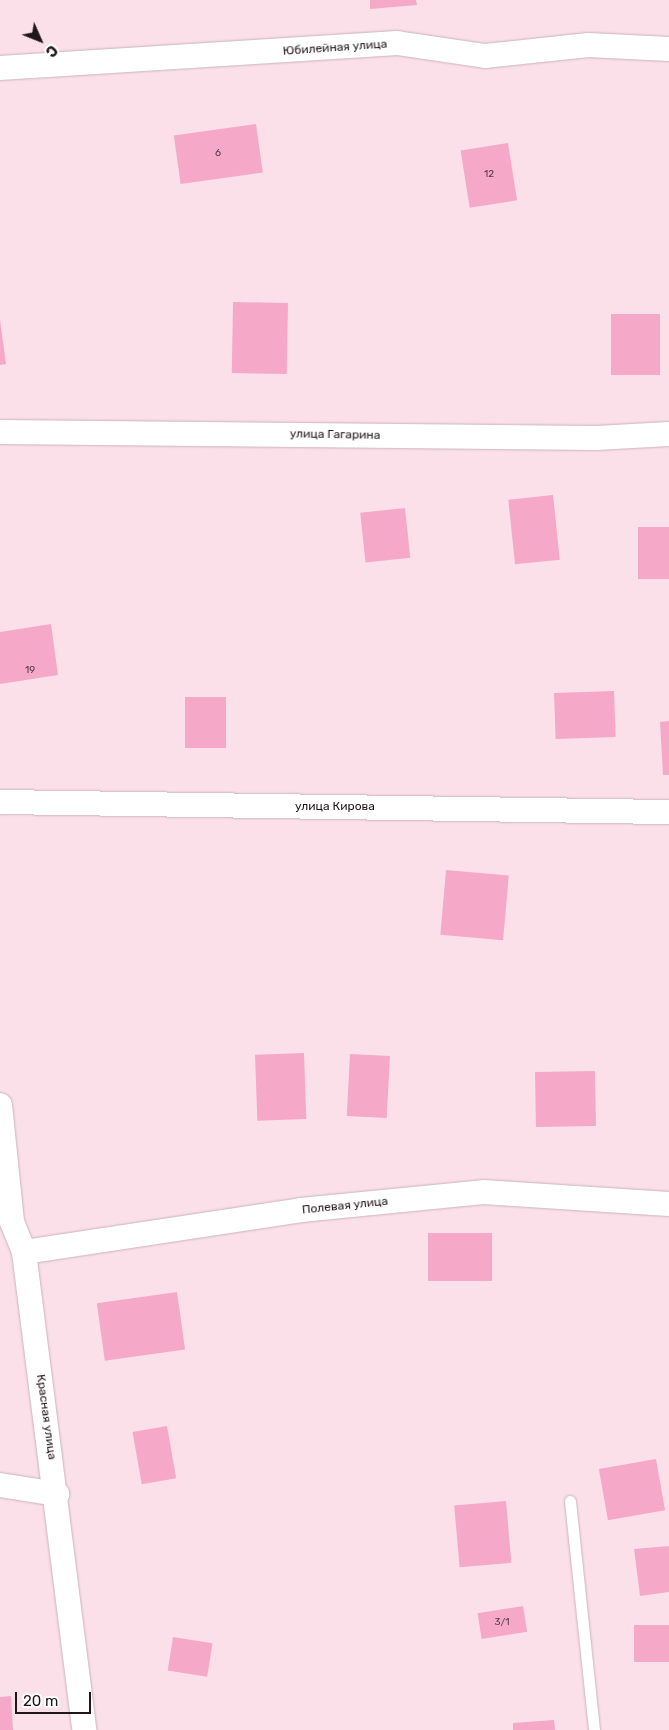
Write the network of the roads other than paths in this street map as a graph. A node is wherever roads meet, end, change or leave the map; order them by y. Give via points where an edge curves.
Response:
1 (669, 49) edge
2 (0, 68) edge
3 (0, 432) edge
4 (669, 434) edge
5 (0, 802) edge
6 (669, 812) edge
7 (0, 1105) edge
8 (669, 1204) edge
9 (6, 1223) edge
10 (24, 1252) junction
11 (0, 1486) edge
12 (57, 1494) junction
13 (570, 1501) dead end
14 (84, 1730) edge
15 (594, 1730) edge

1 - 2 street, Юбилейная улица via 588,45 486,56 398,43
3 - 4 street, улица Гагарина via 596,438
5 - 6 street, улица Кирова
7 - 9 street, Красная улица
8 - 10 street, Полевая улица via 483,1192 301,1210
9 - 10 street, Красная улица
10 - 12 street, Красная улица
11 - 12 street
12 - 14 street, Красная улица
13 - 15 lane

